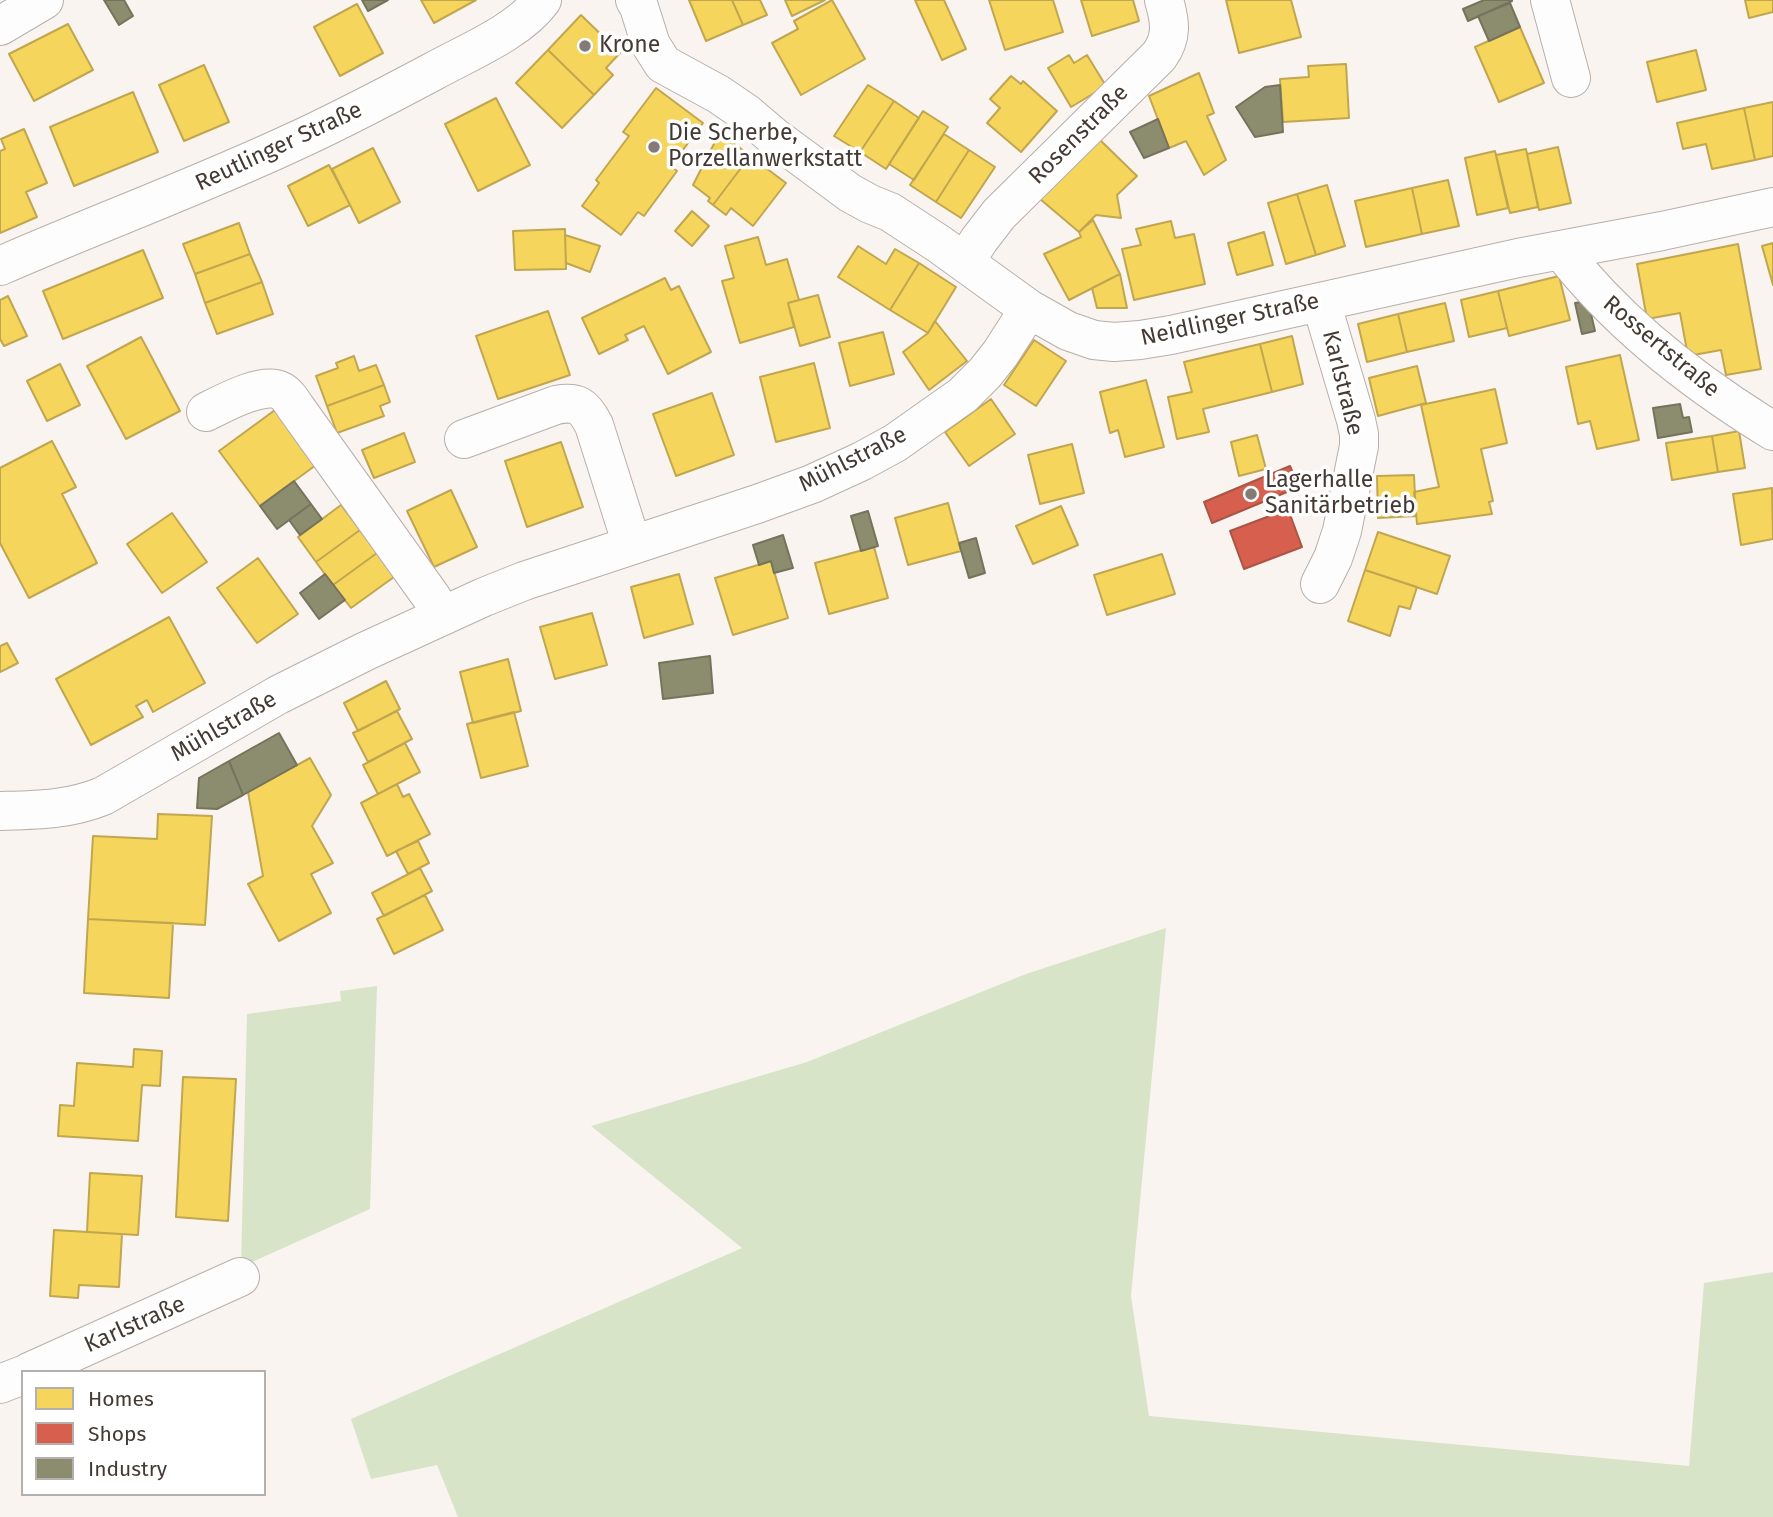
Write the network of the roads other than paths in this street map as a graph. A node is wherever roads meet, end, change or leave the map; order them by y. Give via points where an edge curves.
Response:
1 (44, 0) edge
2 (542, 0) edge
3 (635, 0) edge
4 (1164, 0) edge
5 (1550, 0) edge
6 (0, 26) edge
7 (1571, 78) dead end
8 (1773, 207) edge
9 (1561, 250) junction
10 (965, 262) junction
11 (0, 266) edge
12 (1321, 302) junction
13 (1030, 309) junction
14 (206, 412) dead end
15 (1773, 431) edge
16 (464, 439) dead end
17 (632, 545) junction
18 (1320, 584) dead end
19 (442, 616) junction
20 (0, 811) edge
21 (240, 1277) dead end
22 (33, 1370) edge
23 (21, 1376) edge
24 (0, 1384) edge

1 - 6 street
2 - 11 street, Reutlinger Straße via 511,28 479,47 289,145
3 - 10 street, Neidlinger Straße via 650,45 663,64 746,113 850,193 890,212
4 - 10 street, Rosenstraße via 1170,30 1159,56 999,214
5 - 7 street
8 - 9 street, Neidlinger Straße
9 - 12 street, Neidlinger Straße
9 - 15 street, Rossertstraße via 1597,293 1681,369
10 - 13 street, Neidlinger Straße
12 - 13 street, Neidlinger Straße via 1171,335 1114,342 1068,331
12 - 18 street, Karlstraße via 1356,420 1359,446 1339,544
13 - 17 street, Mühlstraße via 1000,354 963,395 895,443 812,484
14 - 19 street via 261,389 281,391
16 - 17 street via 556,405 580,406 594,425
17 - 19 street, Mühlstraße via 524,581
19 - 20 street, Mühlstraße via 278,695 88,803 40,811
21 - 22 street, Karlstraße
23 - 24 street

